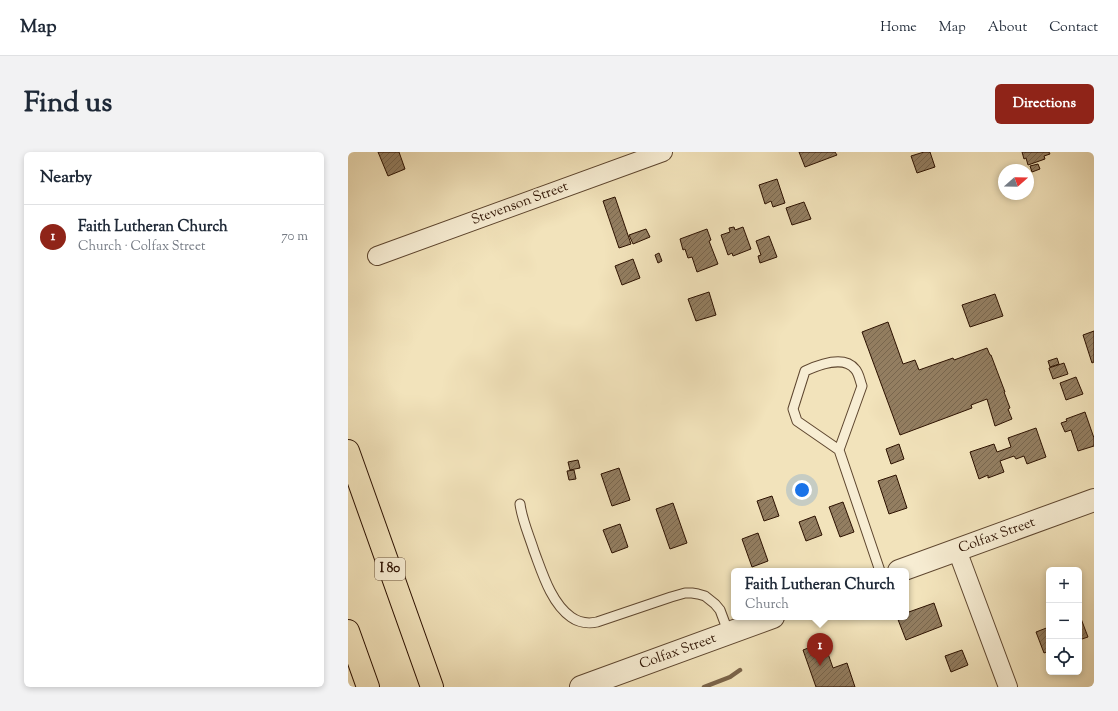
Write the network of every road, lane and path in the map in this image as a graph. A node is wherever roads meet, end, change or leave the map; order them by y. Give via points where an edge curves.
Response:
1 (663, 152) edge
2 (377, 256) dead end
3 (839, 450) junction
4 (348, 451) edge
5 (1094, 500) edge
6 (520, 504) dead end
7 (957, 550) junction
8 (879, 568) edge
9 (907, 568) edge
10 (765, 620) edge
11 (348, 631) edge
12 (729, 634) junction
13 (368, 687) edge
14 (432, 687) edge
15 (581, 687) edge
16 (1008, 687) edge

1 - 2 street, Stevenson Street
3 - 3 lane via 862,386 856,370 851,364 842,362 822,364 805,372 793,409 797,421
3 - 8 lane
4 - 14 highway, I 80
5 - 7 street, Colfax Street
6 - 12 lane via 524,522 548,586 571,618 597,622 685,593 698,594 710,599 720,610
7 - 9 street, Colfax Street
7 - 16 street
10 - 12 street, Colfax Street
11 - 13 highway
12 - 15 street, Colfax Street

